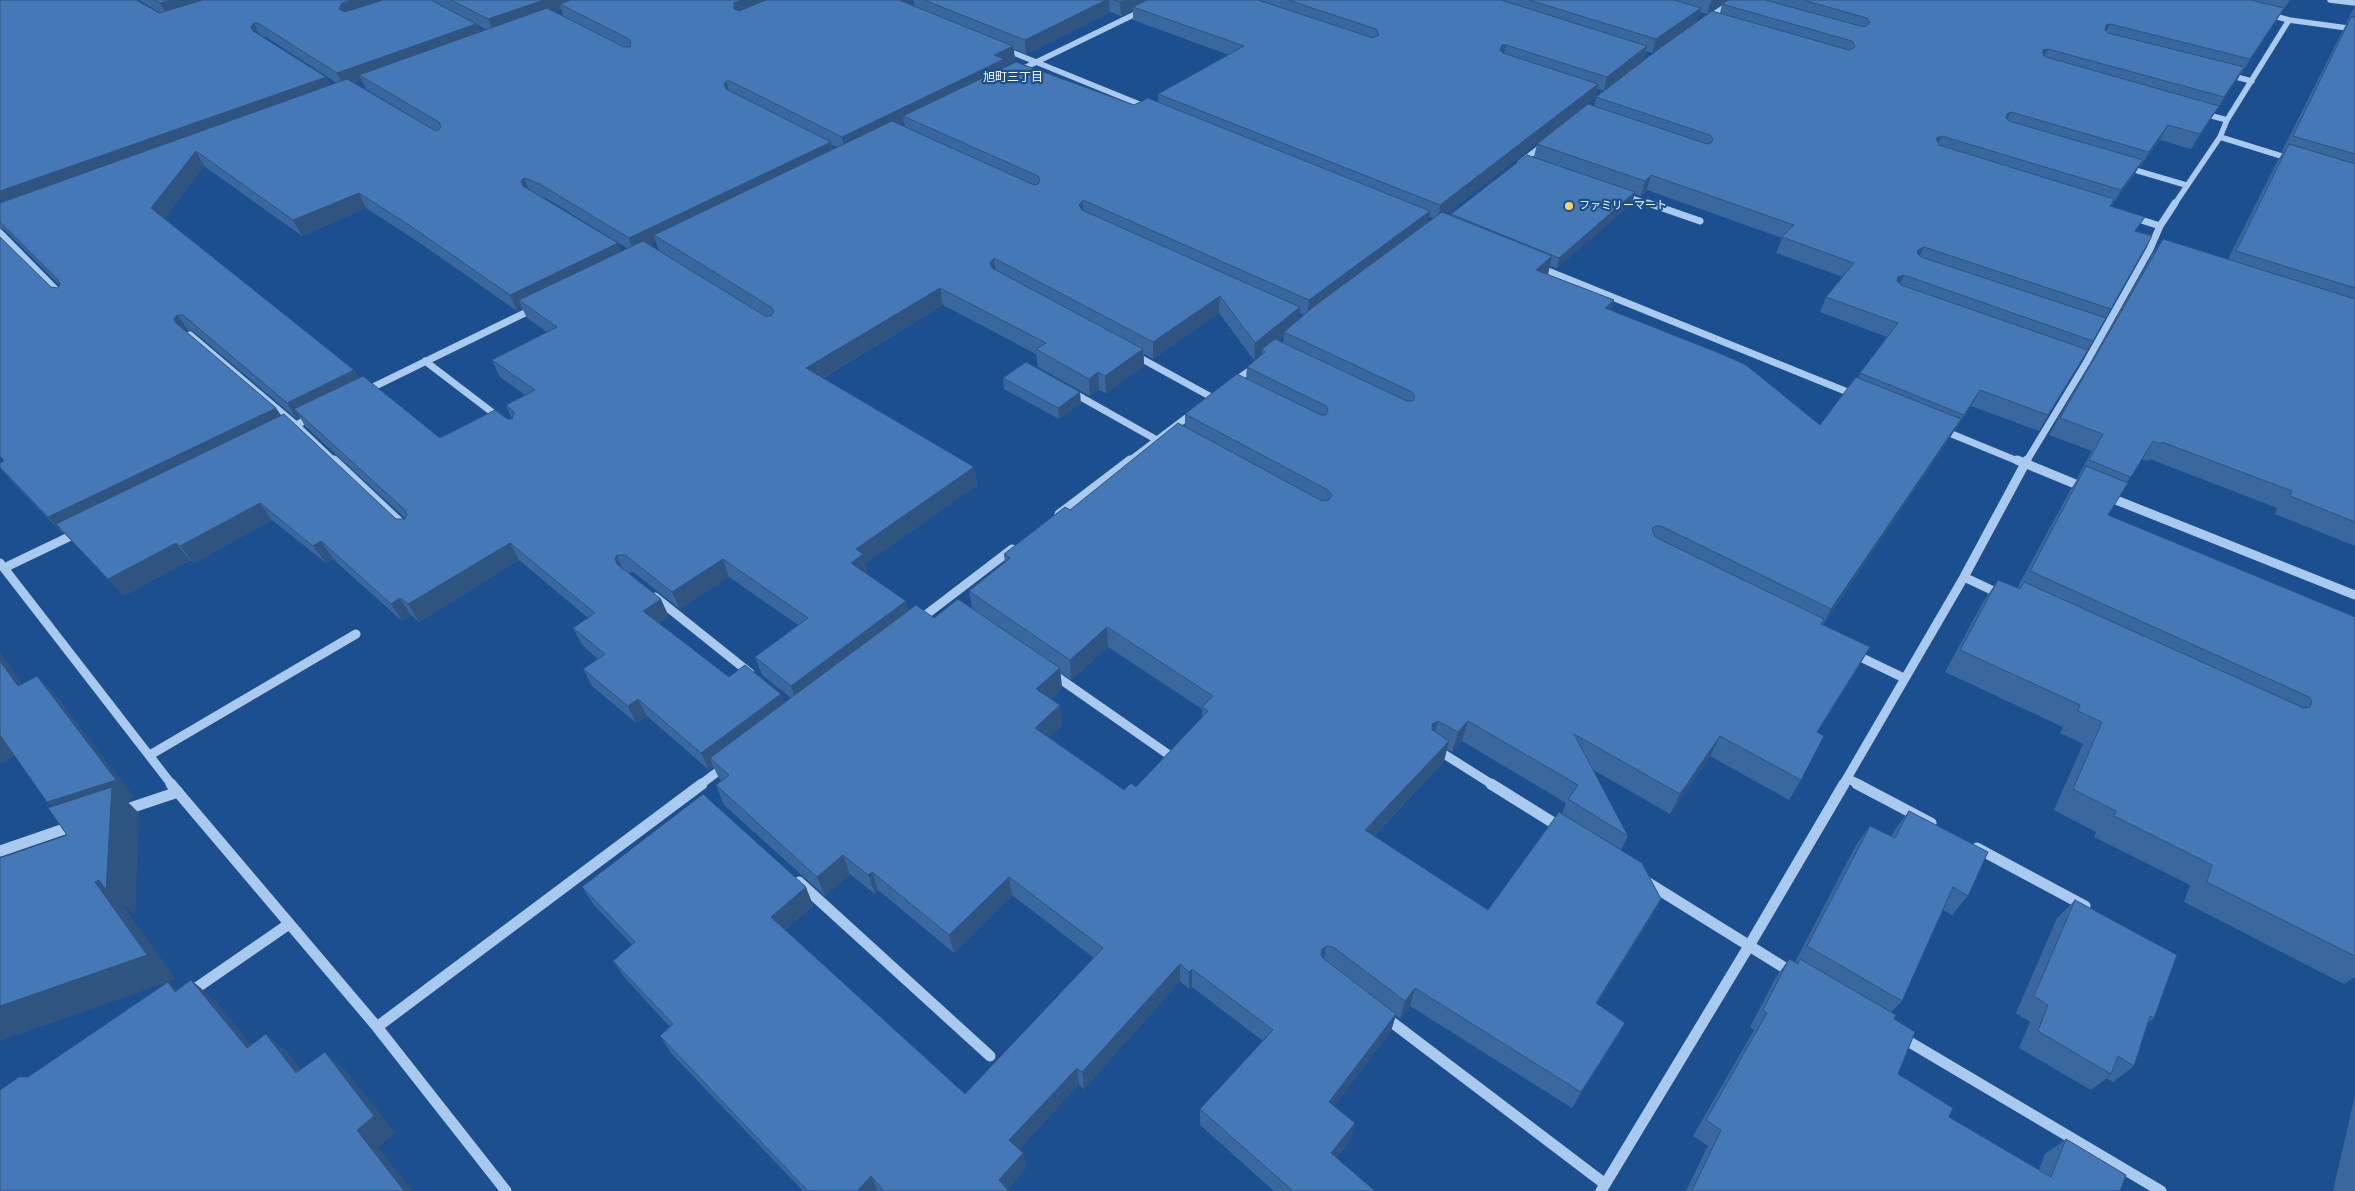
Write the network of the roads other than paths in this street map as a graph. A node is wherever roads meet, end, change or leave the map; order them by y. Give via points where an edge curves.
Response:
1 (1164, 0) edge
2 (1734, 0) edge
3 (2330, 0) edge
4 (2355, 3) edge
5 (1742, 4) edge
6 (2263, 13) edge
7 (1707, 19) junction
8 (1698, 20) edge
9 (2290, 20) junction
10 (1716, 22) edge
11 (2355, 29) edge
12 (992, 44) edge
13 (1037, 62) junction
14 (2224, 74) edge
15 (1010, 75) edge
16 (2252, 81) junction
17 (2189, 110) edge
18 (1156, 111) edge
19 (2226, 120) junction
20 (1554, 136) edge
21 (2220, 137) junction
22 (1524, 160) junction
23 (2301, 162) edge
24 (1533, 164) edge
25 (1516, 166) edge
26 (2122, 166) edge
27 (2186, 185) junction
28 (1616, 192) edge
29 (2122, 214) edge
30 (1700, 222) dead end
31 (2160, 226) junction
32 (0, 233) edge
33 (1531, 264) edge
34 (66, 299) edge
35 (538, 306) edge
36 (2094, 327) edge
37 (2104, 330) junction
38 (190, 335) edge
39 (1127, 351) edge
40 (1266, 358) edge
41 (425, 361) junction
42 (1063, 387) edge
43 (1225, 391) junction
44 (356, 395) edge
45 (1860, 397) edge
46 (1206, 404) edge
47 (1198, 409) edge
48 (322, 412) edge
49 (296, 425) junction
50 (510, 426) edge
51 (1933, 427) edge
52 (1168, 432) junction
53 (279, 434) edge
54 (1177, 436) edge
55 (1157, 440) junction
56 (2025, 464) junction
57 (2089, 489) edge
58 (2098, 493) edge
59 (1055, 517) edge
60 (84, 529) edge
61 (411, 532) edge
62 (1016, 546) edge
63 (2, 566) edge
64 (1964, 577) junction
65 (644, 589) edge
66 (2355, 594) edge
67 (2008, 598) edge
68 (914, 623) edge
69 (356, 634) dead end
70 (1843, 648) edge
71 (1042, 667) edge
72 (1904, 678) junction
73 (759, 680) edge
74 (1434, 747) edge
75 (150, 755) junction
76 (1172, 757) edge
77 (734, 758) edge
78 (1847, 778) junction
79 (178, 792) junction
80 (112, 814) edge
81 (84, 823) edge
82 (1944, 830) edge
83 (1566, 831) edge
84 (1971, 844) edge
85 (0, 851) edge
86 (1633, 873) edge
87 (791, 875) edge
88 (2094, 910) edge
89 (289, 924) junction
90 (1749, 946) junction
91 (1800, 977) edge
92 (182, 998) edge
93 (1372, 1007) edge
94 (377, 1027) junction
95 (1895, 1033) edge
96 (990, 1056) dead end
97 (1603, 1187) edge
98 (506, 1191) edge
99 (2161, 1191) edge

1 - 13 street
2 - 5 street
2 - 7 street
3 - 4 street
6 - 9 street
7 - 8 street
7 - 10 street
9 - 11 street
9 - 16 street
12 - 13 street
13 - 15 street
13 - 18 street
14 - 16 street
16 - 19 street
17 - 19 street
19 - 21 street
20 - 22 street
21 - 23 street
21 - 27 street
22 - 24 street
22 - 25 street
26 - 27 street
27 - 31 street
28 - 30 street
29 - 31 street
31 - 37 street via 2154,250
32 - 34 street
33 - 45 street
35 - 41 street
36 - 37 street
37 - 56 street via 2081,361
38 - 49 street
39 - 43 street
40 - 43 street
41 - 44 street
41 - 50 street
42 - 55 street
43 - 46 street
47 - 52 street
48 - 49 street
49 - 53 street
49 - 61 street
51 - 56 street
52 - 54 street
52 - 55 street
55 - 59 street
56 - 57 street
56 - 64 street
58 - 66 street
60 - 63 street
62 - 68 street via 949,602
63 - 75 street
64 - 67 street
64 - 72 street
65 - 73 street
69 - 75 street
70 - 72 street
71 - 76 street
72 - 78 street
74 - 83 street
75 - 79 street
77 - 94 street via 698,791
78 - 82 street
78 - 90 street
79 - 80 street
79 - 89 street
81 - 85 street
84 - 88 street
86 - 90 street
87 - 96 street
89 - 92 street
89 - 94 street
90 - 91 street
90 - 97 street
93 - 97 street
94 - 98 street
95 - 99 street

